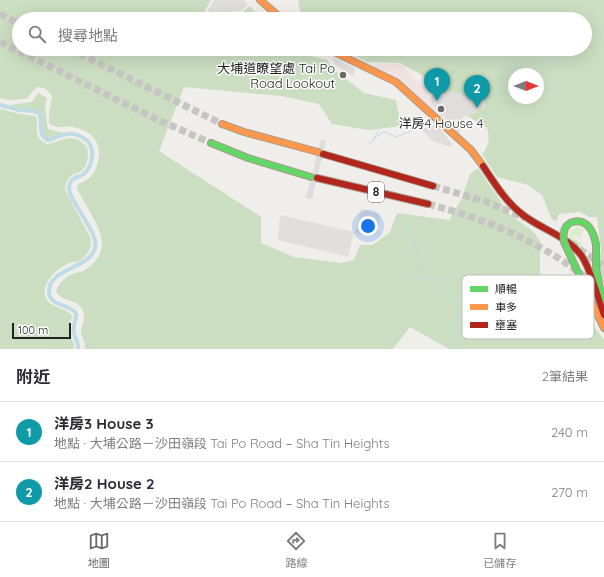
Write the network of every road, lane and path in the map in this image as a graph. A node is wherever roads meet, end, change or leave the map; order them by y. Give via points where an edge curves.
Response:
1 (260, 0) edge
2 (274, 12) edge
3 (342, 56) edge
4 (222, 124) tunnel mouth
5 (211, 143) tunnel mouth
6 (433, 186) tunnel mouth
7 (428, 204) tunnel mouth
8 (579, 275) edge
9 (589, 275) edge
10 (594, 288) edge
11 (594, 307) edge
12 (604, 310) edge
13 (604, 315) edge
14 (604, 328) edge

1 - 2 main road
3 - 9 main road via 396,82 471,150 514,207 577,250
4 - 6 main road, 8
5 - 7 main road, 8 via 314,178
8 - 12 main road, bridge via 563,236 564,229 571,222 577,221 588,225 592,231
10 - 13 main road
11 - 14 main road, bridge

